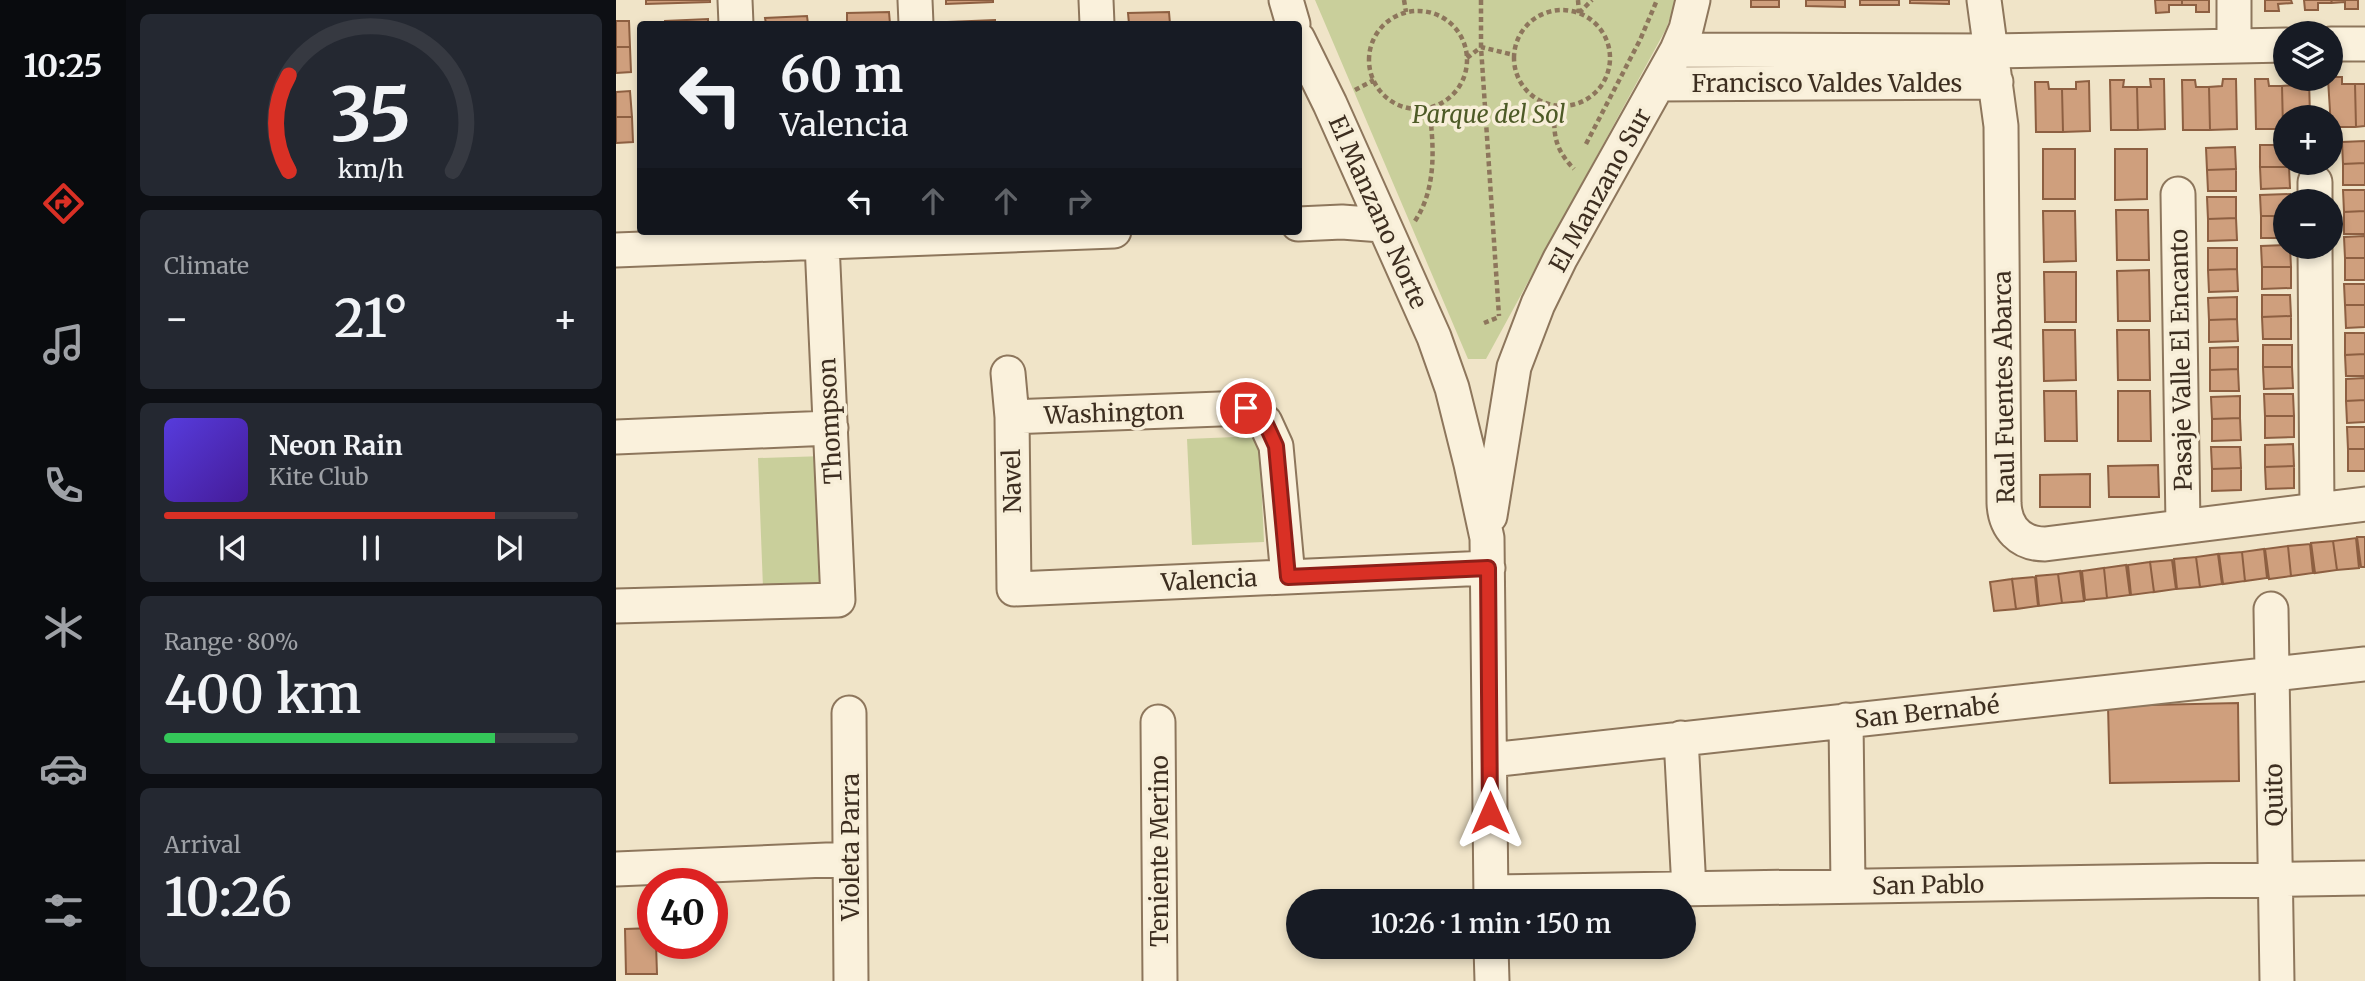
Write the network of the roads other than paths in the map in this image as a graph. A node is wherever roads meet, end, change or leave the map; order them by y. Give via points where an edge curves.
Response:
1 (735, 0) edge
2 (915, 0) edge
3 (1096, 0) edge
4 (1286, 0) edge
5 (1693, 0) edge
6 (1984, 0) edge
7 (2234, 0) edge
8 (736, 21) edge
9 (916, 21) edge
10 (1097, 21) edge
11 (1292, 21) edge
12 (2343, 44) edge
13 (2365, 44) edge
14 (2273, 45) edge
15 (2234, 46) junction
16 (1302, 47) edge
17 (1677, 50) junction
18 (1994, 67) junction
19 (1658, 84) junction
20 (2178, 194) dead end
21 (1302, 223) edge
22 (1386, 233) junction
23 (925, 235) edge
24 (745, 238) edge
25 (822, 243) junction
26 (616, 250) edge
27 (2315, 259) edge
28 (1008, 373) dead end
29 (1511, 382) junction
30 (1452, 388) junction
31 (1012, 417) junction
32 (831, 428) junction
33 (616, 437) edge
34 (2365, 504) edge
35 (2317, 509) junction
36 (2183, 525) junction
37 (1488, 553) junction
38 (1288, 577) junction
39 (1014, 589) joint
40 (616, 606) edge
41 (2271, 609) dead end
42 (2365, 664) edge
43 (2272, 674) junction
44 (849, 713) dead end
45 (1846, 720) junction
46 (1158, 722) dead end
47 (1681, 738) junction
48 (1490, 760) junction
49 (850, 859) junction
50 (616, 869) edge
51 (2365, 878) edge
52 (2276, 880) junction
53 (1848, 886) junction
54 (1491, 889) edge
55 (1689, 889) joint
56 (1491, 959) edge
57 (851, 981) edge
58 (1160, 981) edge
59 (1492, 981) edge
60 (2277, 981) edge

1 - 8 street
2 - 9 street
3 - 10 street
4 - 11 street
5 - 17 street, El Manzano Sur
6 - 18 street, Raul Fuentes Abarca
7 - 15 street
12 - 13 street
14 - 15 street
15 - 18 street
16 - 22 street, El Manzano Norte
17 - 18 street, Francisco Valdes Valdes
17 - 19 street, El Manzano Sur
18 - 19 street, Francisco Valdes Valdes
18 - 36 street, Raul Fuentes Abarca via 2001,145 2005,517 2017,535 2035,544
19 - 29 street, El Manzano Sur via 1543,293
20 - 36 street, Pasaje Valle El Encanto
21 - 22 street via 1342,222
22 - 30 street, El Manzano Norte
23 - 25 street
24 - 25 street
24 - 26 street
25 - 32 street, Thompson
27 - 35 street
28 - 31 street, Navel
29 - 30 street via 1486,390
29 - 37 street, El Manzano Sur
30 - 37 street, El Manzano Norte
31 - 38 street, Washington via 1246,408 1265,422 1276,446
31 - 39 street, Navel
32 - 33 street
32 - 40 street, Thompson via 838,600
34 - 35 street, Raul Fuentes Abarca
35 - 36 street, Raul Fuentes Abarca
37 - 38 street, Valencia
37 - 48 street
38 - 39 street, Valencia
41 - 43 street, Quito
42 - 43 street, San Bernabé
43 - 45 street, San Bernabé
43 - 52 street, Quito
44 - 49 street, Violeta Parra
45 - 47 street, San Bernabé
45 - 53 street
46 - 58 street, Teniente Merino
47 - 48 street, San Bernabé
47 - 55 street
48 - 54 street
49 - 50 street
49 - 57 street, Violeta Parra
51 - 52 street, San Pablo
52 - 53 street, San Pablo
52 - 60 street, Quito
53 - 55 street, San Pablo
56 - 59 street

